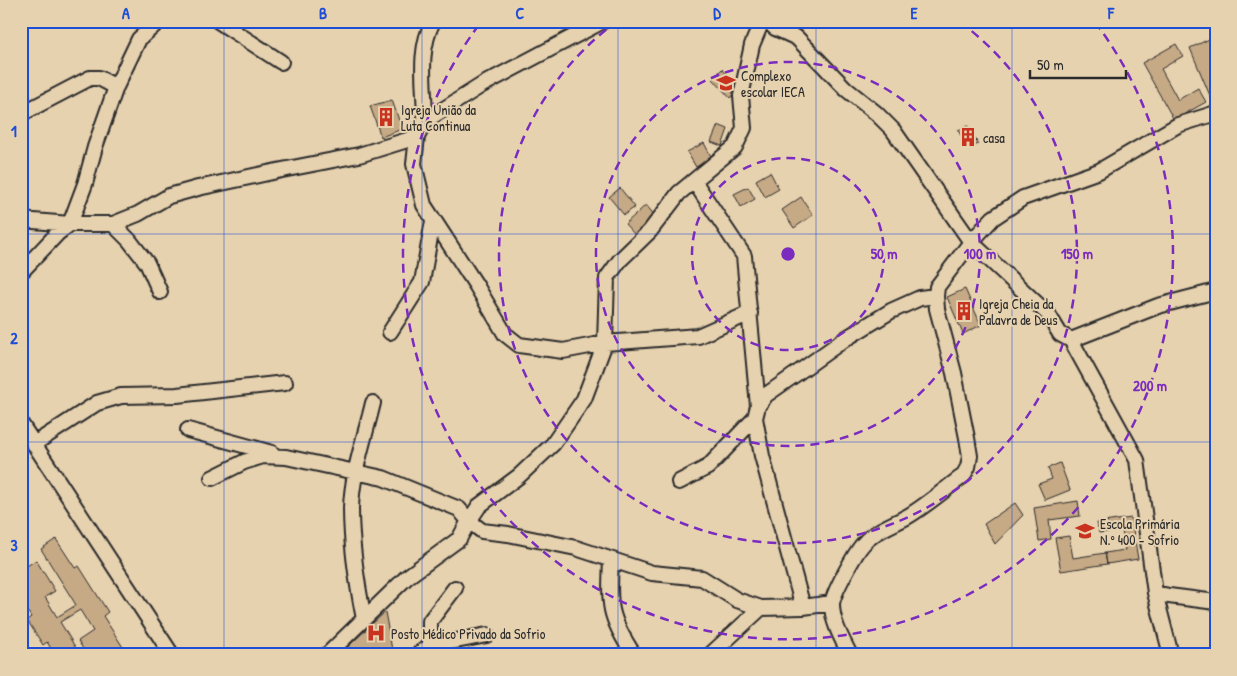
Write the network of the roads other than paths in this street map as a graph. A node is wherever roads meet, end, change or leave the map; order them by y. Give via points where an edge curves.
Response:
1 (159, 21) edge
2 (218, 21) edge
3 (433, 21) edge
4 (603, 21) edge
5 (762, 21) edge
6 (768, 21) edge
7 (281, 62) dead end
8 (116, 86) junction
9 (1216, 113) edge
10 (21, 114) edge
11 (425, 120) junction
12 (418, 137) junction
13 (694, 180) junction
14 (21, 220) edge
15 (433, 221) junction
16 (70, 224) junction
17 (113, 224) junction
18 (970, 242) junction
19 (21, 272) edge
20 (1216, 291) edge
21 (160, 292) dead end
22 (936, 296) junction
23 (750, 313) junction
24 (390, 332) dead end
25 (1071, 340) junction
26 (605, 343) junction
27 (285, 383) dead end
28 (373, 403) dead end
29 (756, 412) junction
30 (21, 424) edge
31 (188, 430) dead end
32 (34, 444) junction
33 (286, 456) junction
34 (356, 473) junction
35 (212, 478) dead end
36 (679, 482) dead end
37 (469, 521) junction
38 (611, 560) junction
39 (455, 588) dead end
40 (1155, 593) junction
41 (1216, 602) edge
42 (832, 603) junction
43 (803, 607) junction
44 (761, 608) junction
45 (364, 619) junction
46 (487, 635) dead end
47 (430, 646) junction
48 (172, 655) edge
49 (328, 655) edge
50 (417, 655) edge
51 (634, 655) edge
52 (710, 655) edge
53 (850, 655) edge
54 (1171, 655) edge

1 - 8 street via 139,40
2 - 7 street
3 - 11 street via 423,55
4 - 11 street via 482,84
5 - 13 street via 752,45 742,96 744,128 735,147
6 - 18 street via 797,38 846,89 893,130
8 - 10 street via 99,78 90,78
8 - 16 street
9 - 18 street via 1178,125 1099,171 1022,198 994,218
11 - 12 street
12 - 15 street via 414,164 424,205
12 - 17 street via 359,156 169,196
13 - 23 street via 744,256
13 - 26 street via 607,278
14 - 16 street
15 - 24 street via 422,282
15 - 26 street via 505,334 519,345 563,352
16 - 17 street
16 - 19 street
17 - 21 street via 147,263
18 - 22 street via 937,287
18 - 25 street via 1048,314 1060,334
20 - 25 street via 1158,306
22 - 29 street via 920,298 846,339 766,396
22 - 42 street via 967,438 968,468 963,476 911,514 873,534 863,543
23 - 26 street via 698,336
23 - 29 street
25 - 40 street via 1138,460
26 - 37 street via 584,399 553,444 519,476 479,506
27 - 32 street via 177,395 120,396 97,403
28 - 34 street
29 - 36 street via 708,467
29 - 43 street via 762,456
30 - 32 street
31 - 33 street
32 - 48 street
33 - 34 street
33 - 35 street via 262,456
34 - 37 street via 383,478 459,509
34 - 45 street via 351,508 356,583
37 - 38 street via 482,531 576,548
37 - 45 street via 459,539 407,577
38 - 44 street via 652,573 702,578 737,600
38 - 51 street via 610,602 614,621
39 - 47 street via 430,621
40 - 41 street
40 - 54 street
42 - 43 street
42 - 53 street via 838,630
43 - 44 street
44 - 52 street
45 - 49 street
46 - 47 street
47 - 50 street

